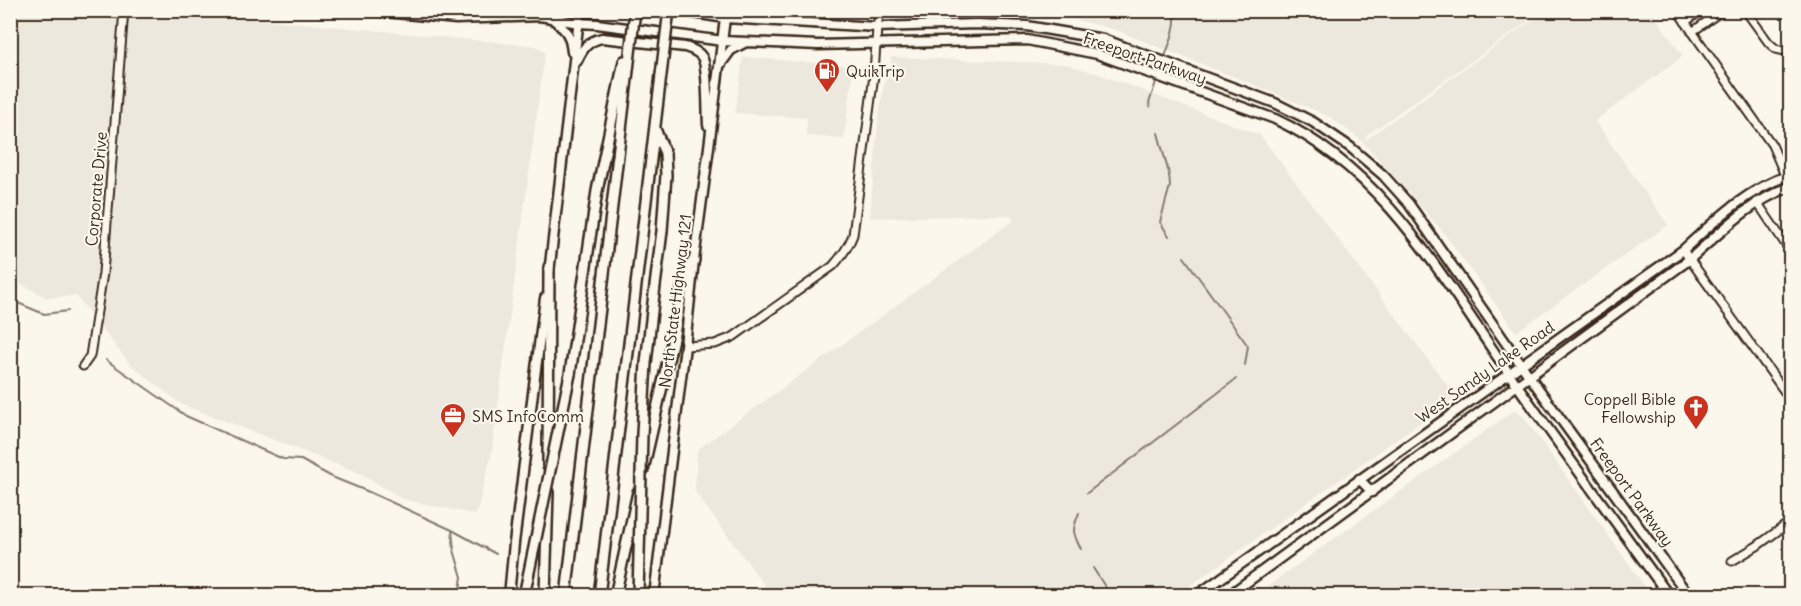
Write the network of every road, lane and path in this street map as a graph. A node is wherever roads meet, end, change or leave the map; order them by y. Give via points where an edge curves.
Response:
1 (124, 10) edge
2 (364, 10) edge
3 (580, 10) edge
4 (635, 10) edge
5 (669, 10) edge
6 (675, 10) edge
7 (736, 10) edge
8 (880, 10) edge
9 (1677, 10) edge
10 (1702, 10) edge
11 (1722, 10) edge
12 (1745, 10) edge
13 (395, 12) edge
14 (725, 14) edge
15 (552, 18) junction
16 (752, 20) junction
17 (1685, 22) junction
18 (579, 23) junction
19 (877, 27) junction
20 (1692, 32) junction
21 (723, 41) junction
22 (747, 42) junction
23 (876, 45) junction
24 (631, 50) junction
25 (1791, 52) edge
26 (720, 66) junction
27 (574, 68) junction
28 (654, 127) junction
29 (710, 147) junction
30 (1788, 175) edge
31 (1790, 187) edge
32 (1757, 202) junction
33 (1440, 247) junction
34 (1683, 250) junction
35 (1791, 251) edge
36 (1428, 256) junction
37 (693, 260) junction
38 (1690, 260) junction
39 (549, 267) junction
40 (685, 346) junction
41 (83, 366) dead end
42 (1522, 366) junction
43 (1509, 374) junction
44 (1530, 377) junction
45 (1518, 386) junction
46 (1791, 399) edge
47 (1598, 470) junction
48 (1359, 479) junction
49 (1585, 479) junction
50 (1372, 492) junction
51 (1791, 522) edge
52 (1656, 550) junction
53 (1643, 560) junction
54 (1732, 561) dead end
55 (509, 596) edge
56 (524, 596) edge
57 (545, 596) edge
58 (566, 596) edge
59 (599, 596) edge
60 (615, 596) edge
61 (638, 596) edge
62 (654, 596) edge
63 (1196, 596) edge
64 (1228, 596) edge
65 (1669, 596) edge
66 (1689, 596) edge

1 - 41 street, Corporate Drive via 103,273 90,356
2 - 13 main road, Freeport Parkway
3 - 18 main road
4 - 24 highway, bridge
5 - 28 highway, bridge
6 - 14 main road, Freeport Parkway
7 - 16 main road
8 - 19 street
9 - 17 street
10 - 17 street
11 - 20 street
12 - 25 street via 1769,43
13 - 15 main road, Freeport Parkway via 456,20
14 - 16 main road, Freeport Parkway
14 - 21 main road, North State Highway 121
15 - 18 main road, Freeport Parkway
15 - 27 main road via 570,36
16 - 19 main road, Freeport Parkway
17 - 20 street
18 - 21 main road, Freeport Parkway
18 - 27 main road
19 - 23 street
19 - 33 main road, Freeport Parkway via 1027,26 1103,39 1275,103 1313,122 1383,175
20 - 30 street via 1772,145
21 - 22 main road, Freeport Parkway
21 - 26 main road, North State Highway 121
22 - 23 main road, Freeport Parkway
22 - 26 main road via 731,50
23 - 36 main road, Freeport Parkway via 1027,40 1097,54 1275,119 1339,158 1371,186
23 - 40 street via 853,235 843,256 733,337 715,344
24 - 56 highway, bridge via 623,62 597,191 570,374
24 - 58 highway
26 - 29 main road, North State Highway 121
27 - 29 main road via 587,44 602,38 685,47 699,53 704,63
27 - 39 main road
28 - 59 highway
28 - 61 highway, bridge via 665,153 666,176 646,363
29 - 37 main road, North State Highway 121
30 - 31 street
30 - 34 main road, West Sandy Lake Road via 1732,206
31 - 32 main road, West Sandy Lake Road
32 - 35 street
32 - 38 main road, West Sandy Lake Road
33 - 36 main road
33 - 42 main road, Freeport Parkway
34 - 38 street
34 - 42 main road, West Sandy Lake Road
36 - 43 main road, Freeport Parkway
37 - 40 main road, North State Highway 121
37 - 60 highway via 685,272
38 - 44 main road, West Sandy Lake Road
38 - 46 street
39 - 55 main road
39 - 57 highway
40 - 62 main road, North State Highway 121
42 - 43 main road, West Sandy Lake Road
42 - 44 main road, Freeport Parkway
43 - 45 main road, Freeport Parkway
43 - 48 main road, West Sandy Lake Road
44 - 45 main road, West Sandy Lake Road
44 - 47 main road, Freeport Parkway
45 - 49 main road, Freeport Parkway
45 - 50 main road, West Sandy Lake Road
47 - 49 main road
47 - 52 main road, Freeport Parkway
48 - 50 main road
48 - 63 main road, West Sandy Lake Road
49 - 53 main road, Freeport Parkway
50 - 64 main road, West Sandy Lake Road
51 - 54 street
52 - 53 main road
52 - 66 main road, Freeport Parkway
53 - 65 main road, Freeport Parkway

